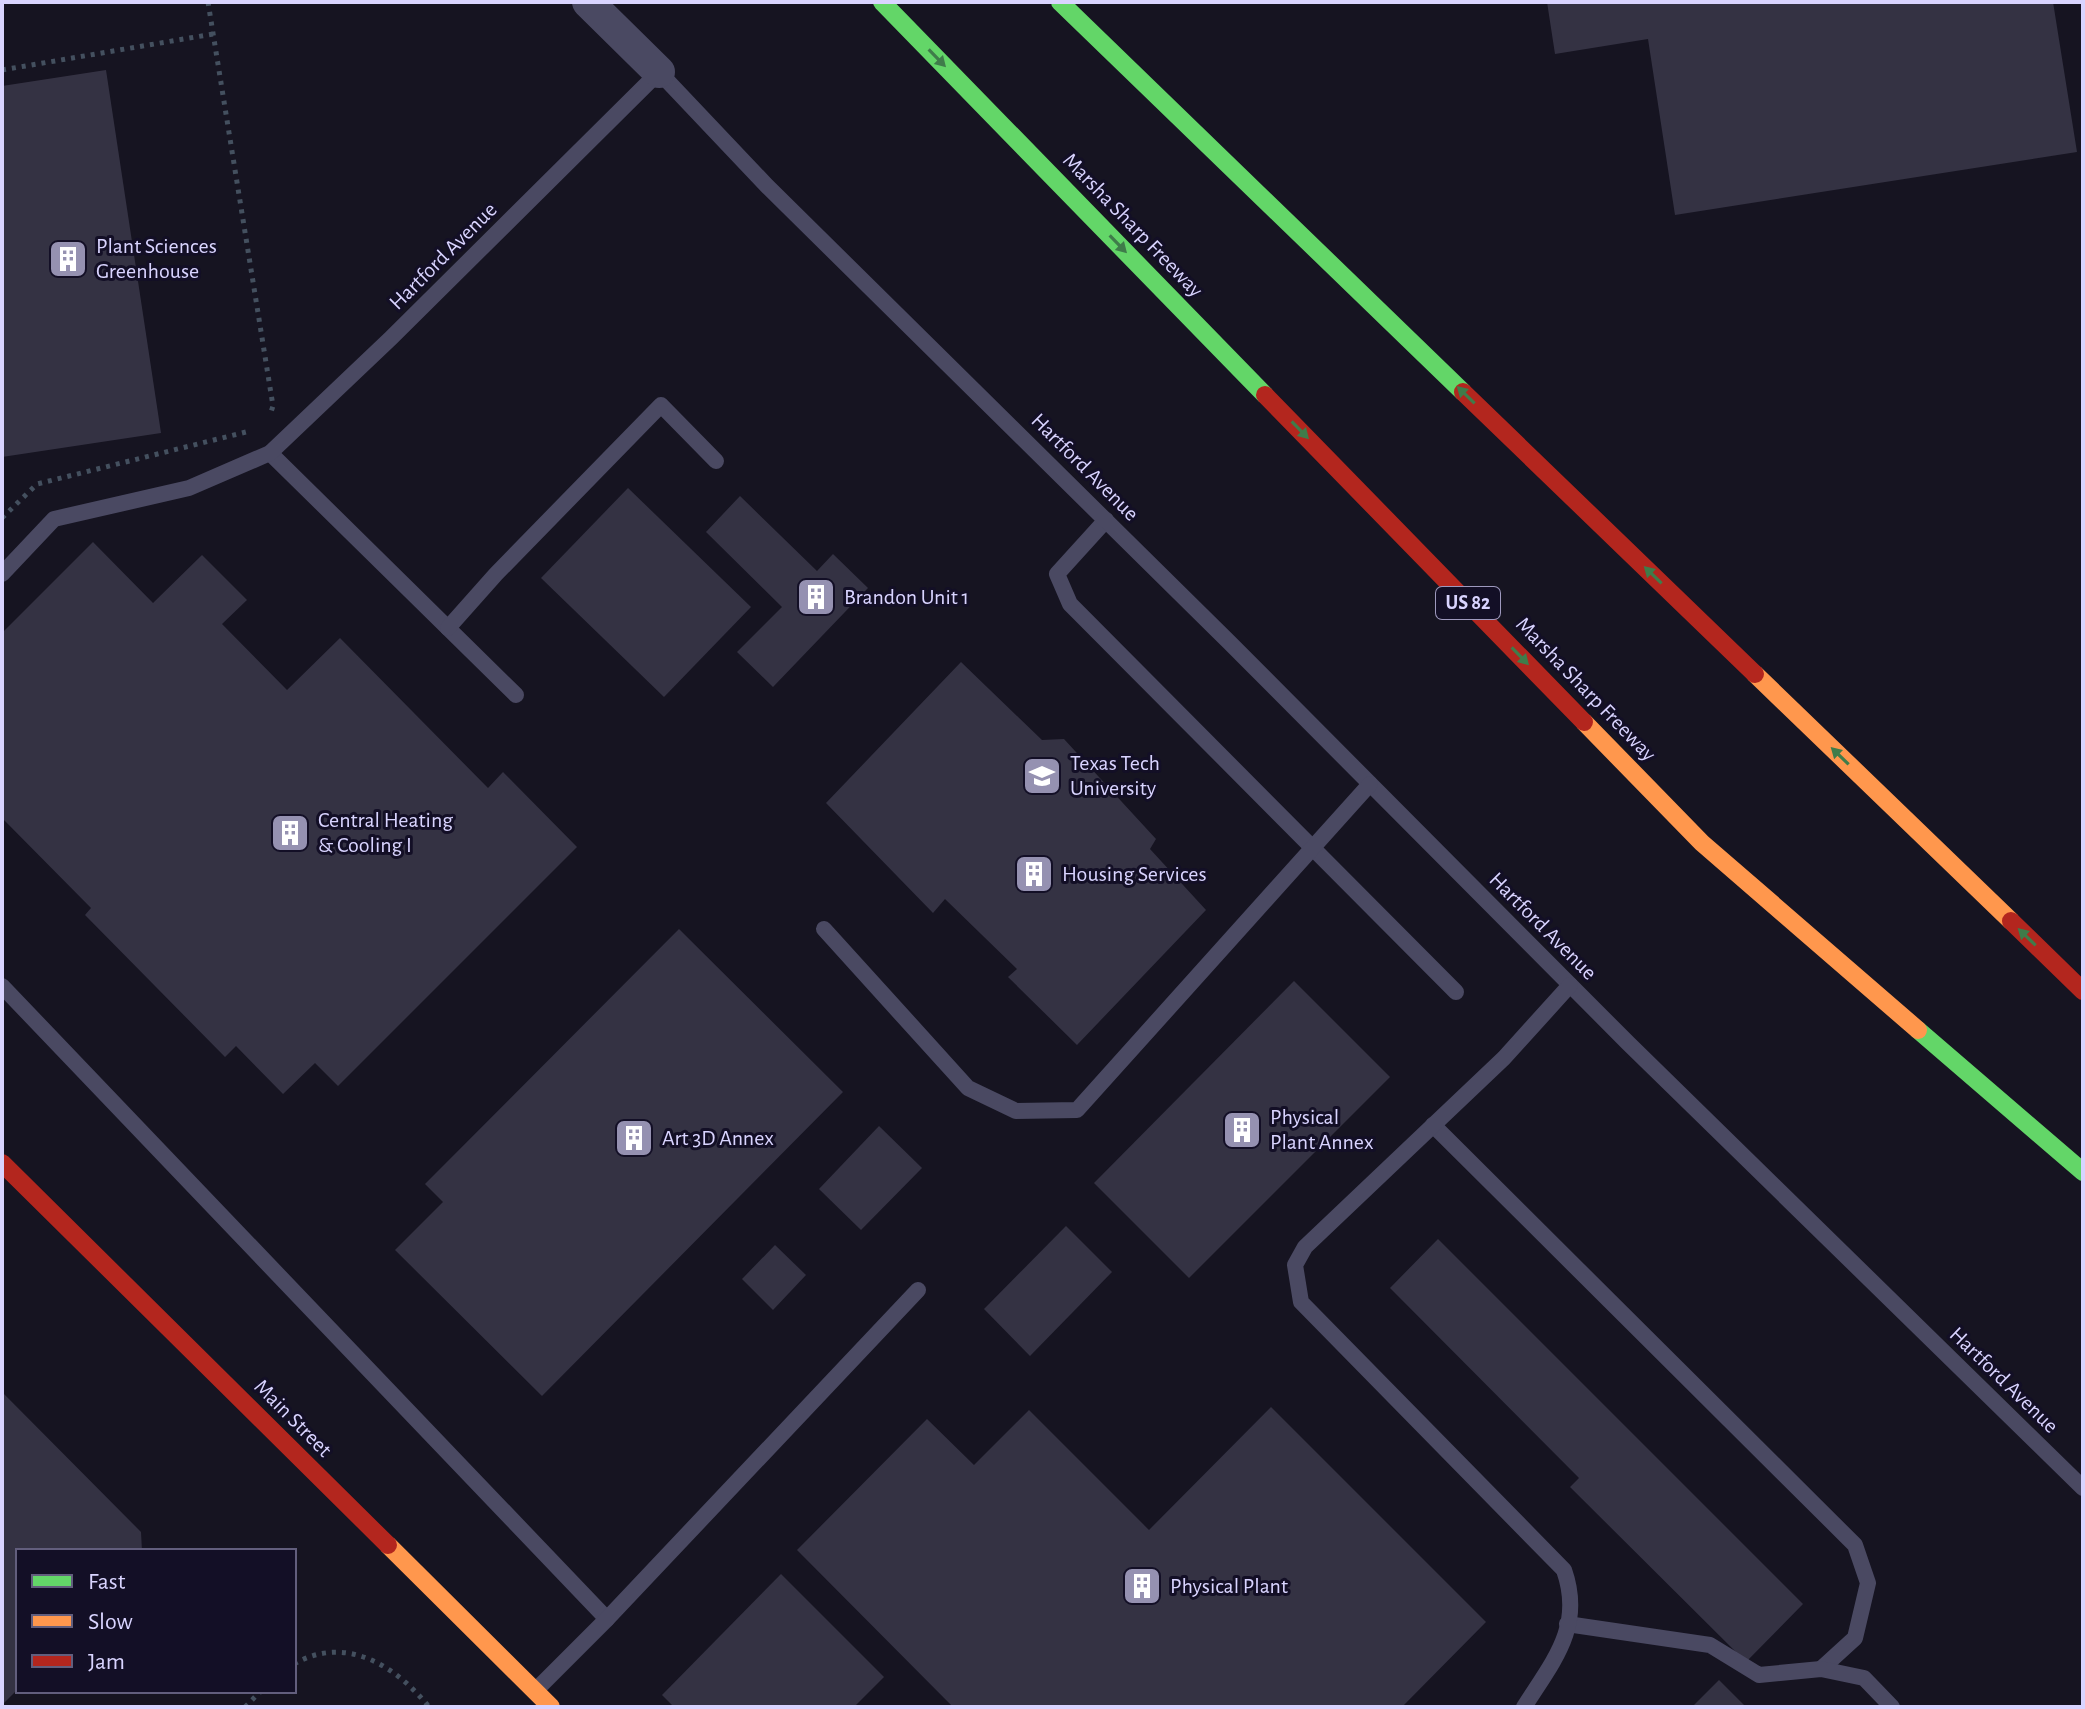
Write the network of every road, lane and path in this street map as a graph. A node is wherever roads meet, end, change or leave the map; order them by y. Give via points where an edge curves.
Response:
1 (208, 2) edge
2 (588, 2) edge
3 (882, 2) edge
4 (1060, 2) edge
5 (213, 34) junction
6 (2, 70) edge
7 (659, 72) junction
8 (262, 424) dead end
9 (255, 429) dead end
10 (270, 453) junction
11 (716, 461) dead end
12 (2, 518) edge
13 (1106, 520) junction
14 (2, 574) edge
15 (448, 628) junction
16 (516, 695) dead end
17 (1370, 784) junction
18 (1313, 848) junction
19 (824, 929) dead end
20 (1570, 985) junction
21 (2, 986) edge
22 (2083, 991) edge
23 (1456, 992) dead end
24 (1433, 1125) junction
25 (2, 1163) edge
26 (2083, 1172) edge
27 (918, 1290) dead end
28 (2083, 1488) edge
29 (607, 1619) junction
30 (1567, 1624) junction
31 (296, 1663) edge
32 (1821, 1669) junction
33 (535, 1691) junction
34 (429, 1707) edge
35 (551, 1707) edge
36 (1524, 1707) edge
37 (1892, 1707) edge

1 - 5 path
2 - 7 street
3 -> 26 main road, Marsha Sharp Freeway / US 82 via 1702,843
22 -> 4 main road
5 - 6 path
5 - 8 path via 273,406
7 - 10 lane, Hartford Avenue
7 - 13 lane, Hartford Avenue via 767,186
9 - 12 path via 37,484
10 - 14 lane, Hartford Avenue via 189,488 54,519
10 - 15 lane
11 - 15 lane via 661,405
13 - 17 lane, Hartford Avenue
13 - 18 lane via 1057,574 1070,604
15 - 16 lane
17 - 18 lane
17 - 20 lane, Hartford Avenue
18 - 19 lane via 1077,1110 1016,1111 968,1088
18 - 23 lane
20 - 24 lane
20 - 28 lane, Hartford Avenue
21 - 29 lane
24 - 30 lane via 1305,1247 1295,1265 1301,1302 1564,1570 1571,1592
24 - 32 lane via 1855,1545 1868,1583 1855,1638
25 - 33 main road, Main Street
27 - 29 lane
29 - 33 lane
30 - 32 lane via 1710,1645 1759,1675
30 - 36 lane via 1565,1642
31 - 34 path via 332,1651 361,1655 402,1677
32 - 37 lane via 1864,1678
33 - 35 main road, Main Street

